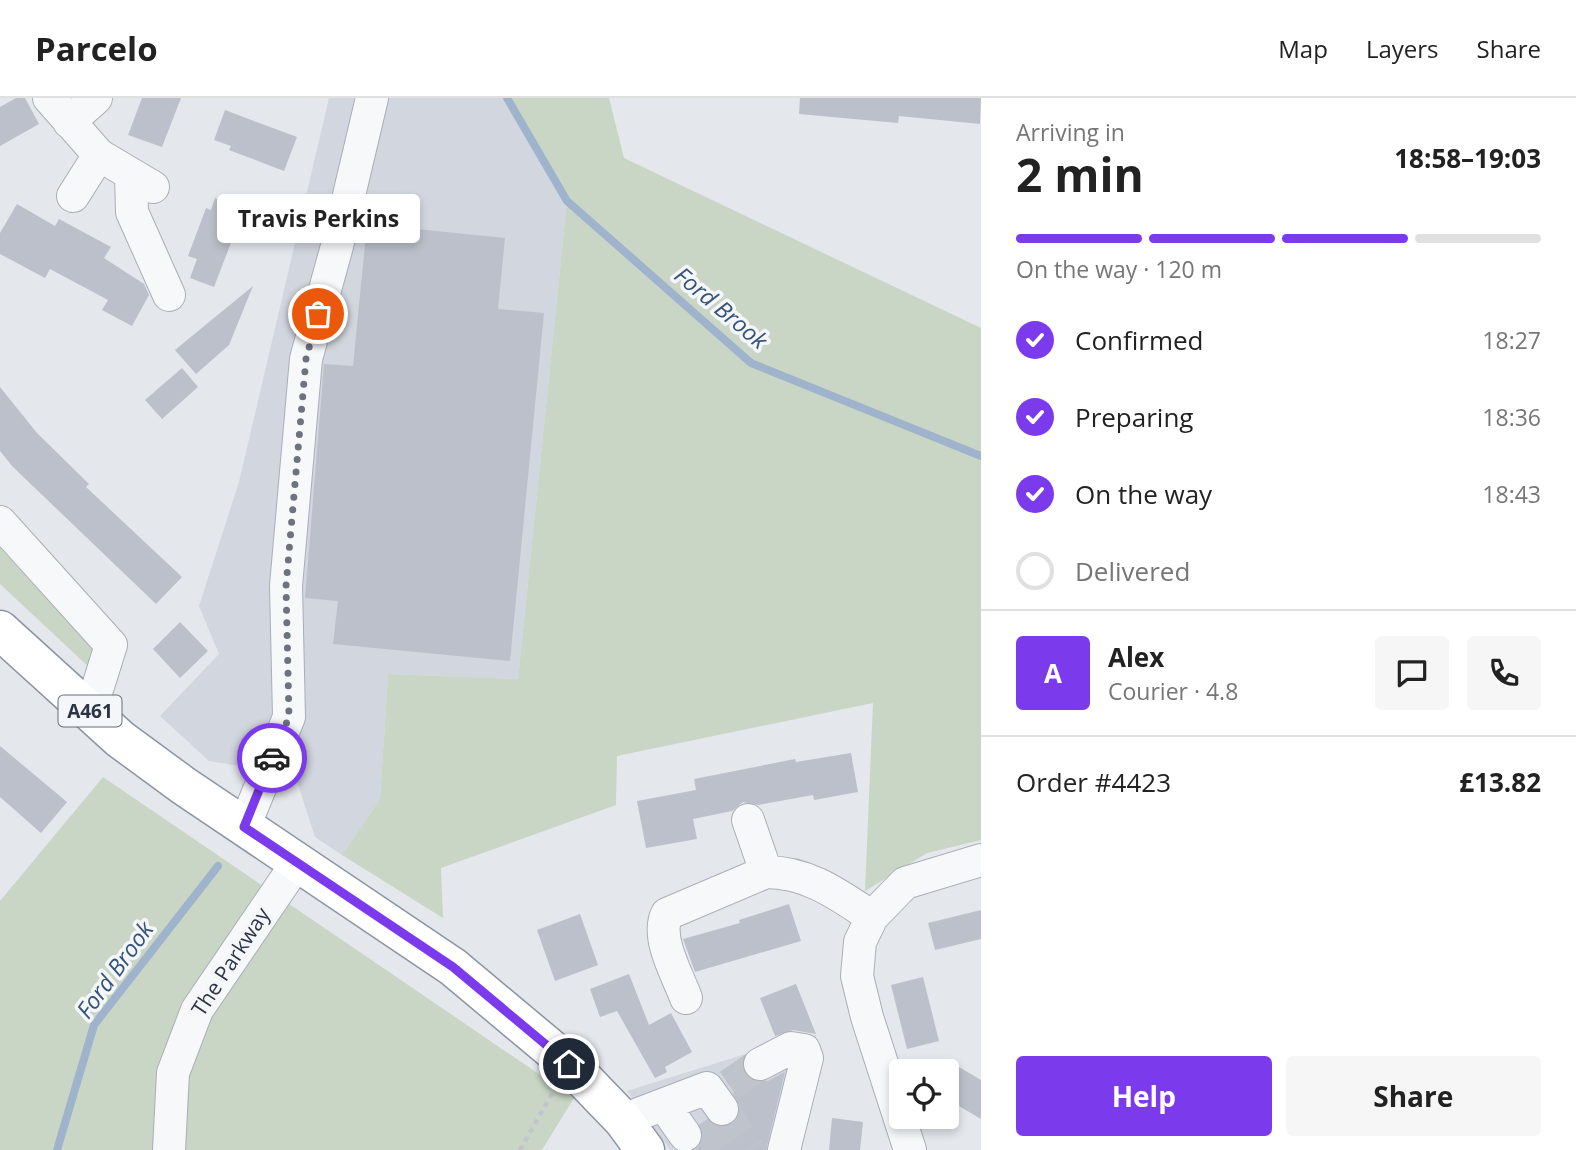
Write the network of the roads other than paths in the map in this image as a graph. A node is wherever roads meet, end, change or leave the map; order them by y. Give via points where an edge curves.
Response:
1 (96, 98) edge
2 (372, 98) edge
3 (59, 110) edge
4 (99, 155) junction
5 (73, 197) dead end
6 (169, 295) dead end
7 (0, 522) edge
8 (0, 631) edge
9 (90, 712) junction
10 (748, 820) dead end
11 (244, 827) junction
12 (981, 860) edge
13 (297, 863) junction
14 (766, 872) junction
15 (872, 917) junction
16 (686, 998) dead end
17 (760, 1064) tunnel mouth
18 (699, 1106) tunnel mouth
19 (623, 1120) junction
20 (785, 1149) edge
21 (169, 1150) edge
22 (645, 1150) edge
23 (910, 1150) edge

1 - 3 street
2 - 11 street via 306,359 286,586 289,717
3 - 4 street
4 - 5 street
4 - 6 street via 142,180 132,212
7 - 9 street via 111,645
8 - 9 highway, A461
9 - 11 highway, A461 via 120,739
10 - 14 street
11 - 13 highway, A461
12 - 15 street via 905,883
13 - 19 highway, A461 via 453,967 569,1064
13 - 21 street, The Parkway via 197,1010 173,1073
14 - 15 street via 807,878
14 - 16 street via 667,914 663,922 670,954
15 - 23 street via 860,942 857,976
17 - 20 street via 791,1048 804,1050 807,1058
18 - 19 street
19 - 22 highway, A461

